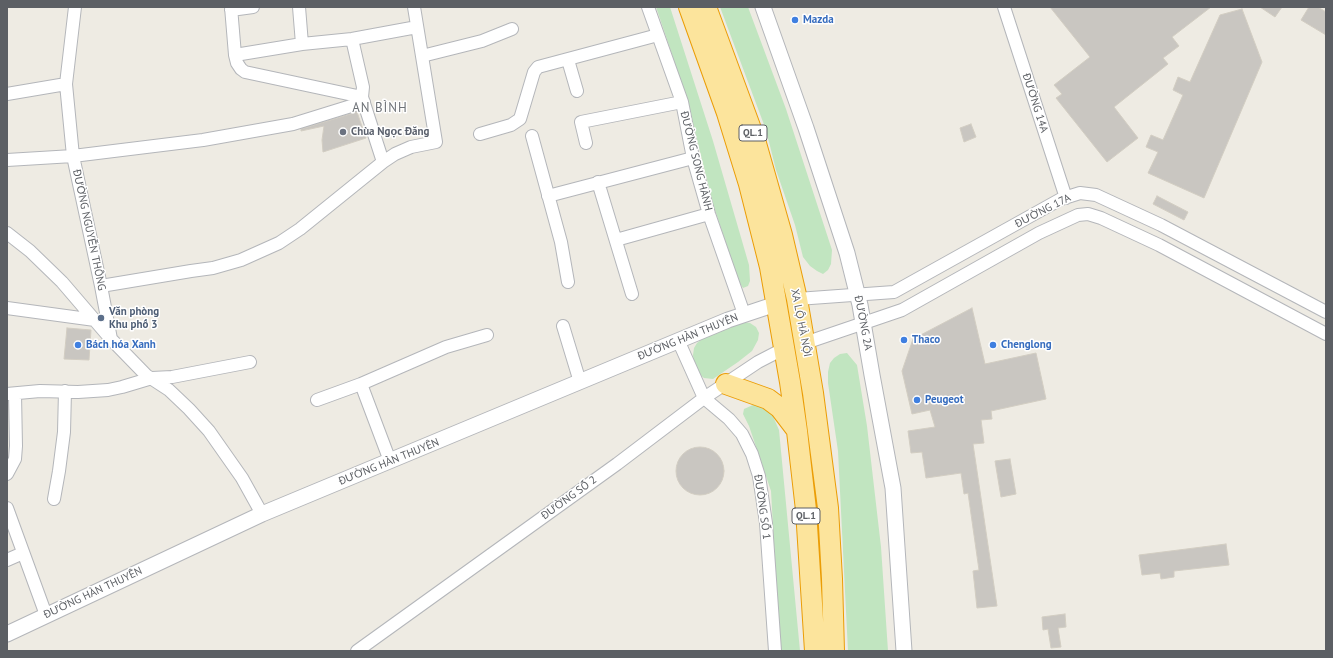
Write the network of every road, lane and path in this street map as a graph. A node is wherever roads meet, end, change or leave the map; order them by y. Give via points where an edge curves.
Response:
1 (74, 7) edge
2 (253, 7) edge
3 (299, 7) edge
4 (414, 7) edge
5 (648, 7) edge
6 (688, 7) edge
7 (706, 7) edge
8 (763, 7) edge
9 (1004, 7) edge
10 (231, 9) edge
11 (417, 27) junction
12 (512, 29) dead end
13 (658, 35) junction
14 (352, 39) junction
15 (302, 44) junction
16 (235, 55) junction
17 (422, 56) junction
18 (568, 60) junction
19 (66, 84) junction
20 (577, 91) dead end
21 (7, 94) edge
22 (363, 99) junction
23 (682, 102) junction
24 (480, 134) dead end
25 (532, 136) dead end
26 (586, 143) dead end
27 (73, 156) junction
28 (693, 158) junction
29 (7, 160) edge
30 (383, 162) junction
31 (598, 182) junction
32 (548, 196) junction
33 (1066, 198) junction
34 (709, 214) junction
35 (7, 233) edge
36 (616, 240) junction
37 (568, 282) dead end
38 (101, 286) junction
39 (632, 294) dead end
40 (858, 296) junction
41 (797, 299) junction
42 (1301, 299) junction
43 (776, 304) junction
44 (7, 308) edge
45 (1326, 312) edge
46 (744, 314) junction
47 (1292, 316) junction
48 (95, 320) junction
49 (864, 323) junction
50 (563, 326) dead end
51 (1326, 334) edge
52 (487, 335) dead end
53 (111, 339) junction
54 (678, 340) junction
55 (805, 343) junction
56 (784, 348) junction
57 (250, 362) dead end
58 (152, 378) junction
59 (580, 382) junction
60 (361, 384) junction
61 (726, 384) junction
62 (64, 392) junction
63 (11, 394) edge
64 (704, 398) junction
65 (317, 400) dead end
66 (797, 431) junction
67 (390, 461) junction
68 (7, 474) edge
69 (54, 499) dead end
70 (7, 508) edge
71 (262, 514) junction
72 (23, 553) junction
73 (7, 560) edge
74 (46, 615) junction
75 (7, 634) edge
76 (357, 651) edge
77 (776, 651) edge
78 (815, 651) edge
79 (834, 651) edge
80 (904, 651) edge

1 - 19 street, ĐƯỜNG NGUYỄN THÔNG
2 - 10 street
3 - 15 street
4 - 11 street
5 - 13 street, ĐƯỜNG SONG HÀNH
6 - 43 highway, XA LỘ HÀ NỘI / QL.1 via 727,113 749,184 770,267
7 - 41 highway, XA LỘ HÀ NỘI / QL.1 via 755,140
8 - 40 street, ĐƯỜNG 2A via 806,128 847,253
9 - 33 street, ĐƯỜNG 14A
10 - 16 street
11 - 14 street
11 - 17 street
12 - 17 street via 482,41
13 - 18 street
13 - 23 street, ĐƯỜNG SONG HÀNH
14 - 15 street
14 - 22 street via 364,87
15 - 16 street
16 - 22 street via 239,66 245,72
17 - 30 street via 436,142 411,147
18 - 20 street
18 - 24 street via 538,67 534,72 520,119 511,125
19 - 21 street
19 - 27 street, ĐƯỜNG NGUYỄN THÔNG
22 - 27 street via 293,124 202,140
22 - 30 street
23 - 26 street via 581,122
23 - 28 street, ĐƯỜNG SONG HÀNH
25 - 32 street
27 - 29 street
27 - 38 street, ĐƯỜNG NGUYỄN THÔNG
28 - 31 street
28 - 34 street, ĐƯỜNG SONG HÀNH
30 - 38 street via 300,229 279,243 241,260 213,268
31 - 32 street
31 - 36 street
32 - 37 street via 561,242
33 - 40 street, ĐƯỜNG 17A via 894,292
33 - 42 street, ĐƯỜNG 17A via 1080,193 1096,195
34 - 36 street
34 - 46 street, ĐƯỜNG SONG HÀNH
35 - 48 street via 62,282
36 - 39 street
38 - 53 street, ĐƯỜNG NGUYỄN THÔNG
40 - 41 street, ĐƯỜNG 17A
40 - 49 street, ĐƯỜNG 2A
41 - 43 highway
41 - 55 highway, XA LỘ HÀ NỘI / QL.1
42 - 45 street, ĐƯỜNG 17A
42 - 47 street
43 - 46 street, ĐƯỜNG HÀN THUYÊN
43 - 56 highway, XA LỘ HÀ NỘI / QL.1
44 - 48 street
46 - 54 street, ĐƯỜNG HÀN THUYÊN
47 - 49 street, ĐƯỜNG 17A via 1159,245 1088,214 1078,215 1039,233 902,310
47 - 51 street, ĐƯỜNG 17A
48 - 53 street
49 - 55 street, ĐƯỜNG 17A
49 - 80 street, ĐƯỜNG 2A via 894,495
50 - 59 street
52 - 60 street via 446,347
53 - 58 street
54 - 59 street, ĐƯỜNG HÀN THUYÊN
54 - 64 street, ĐƯỜNG SỐ 1
55 - 56 highway
55 - 79 highway, XA LỘ HÀ NỘI / QL.1 via 814,393 828,508
56 - 61 street, ĐƯỜNG SỐ 2
56 - 66 highway, XA LỘ HÀ NỘI / QL.1
57 - 58 street via 172,377
58 - 62 street via 108,390
58 - 71 street via 169,390 209,431 242,478
59 - 67 street, ĐƯỜNG HÀN THUYÊN
60 - 65 street
60 - 67 street
61 - 64 street, ĐƯỜNG SỐ 2
61 - 66 highway via 768,399 780,408
62 - 63 street
62 - 69 street via 64,432
63 - 68 street via 16,446 15,459
64 - 76 street, ĐƯỜNG SỐ 2 via 617,464
64 - 77 street, ĐƯỜNG SỐ 1 via 742,434 760,476
66 - 78 highway, XA LỘ HÀ NỘI / QL.1 via 806,510
67 - 71 street, ĐƯỜNG HÀN THUYÊN
70 - 72 street
71 - 74 street, ĐƯỜNG HÀN THUYÊN
72 - 73 street
72 - 74 street
74 - 75 street, ĐƯỜNG HÀN THUYÊN

